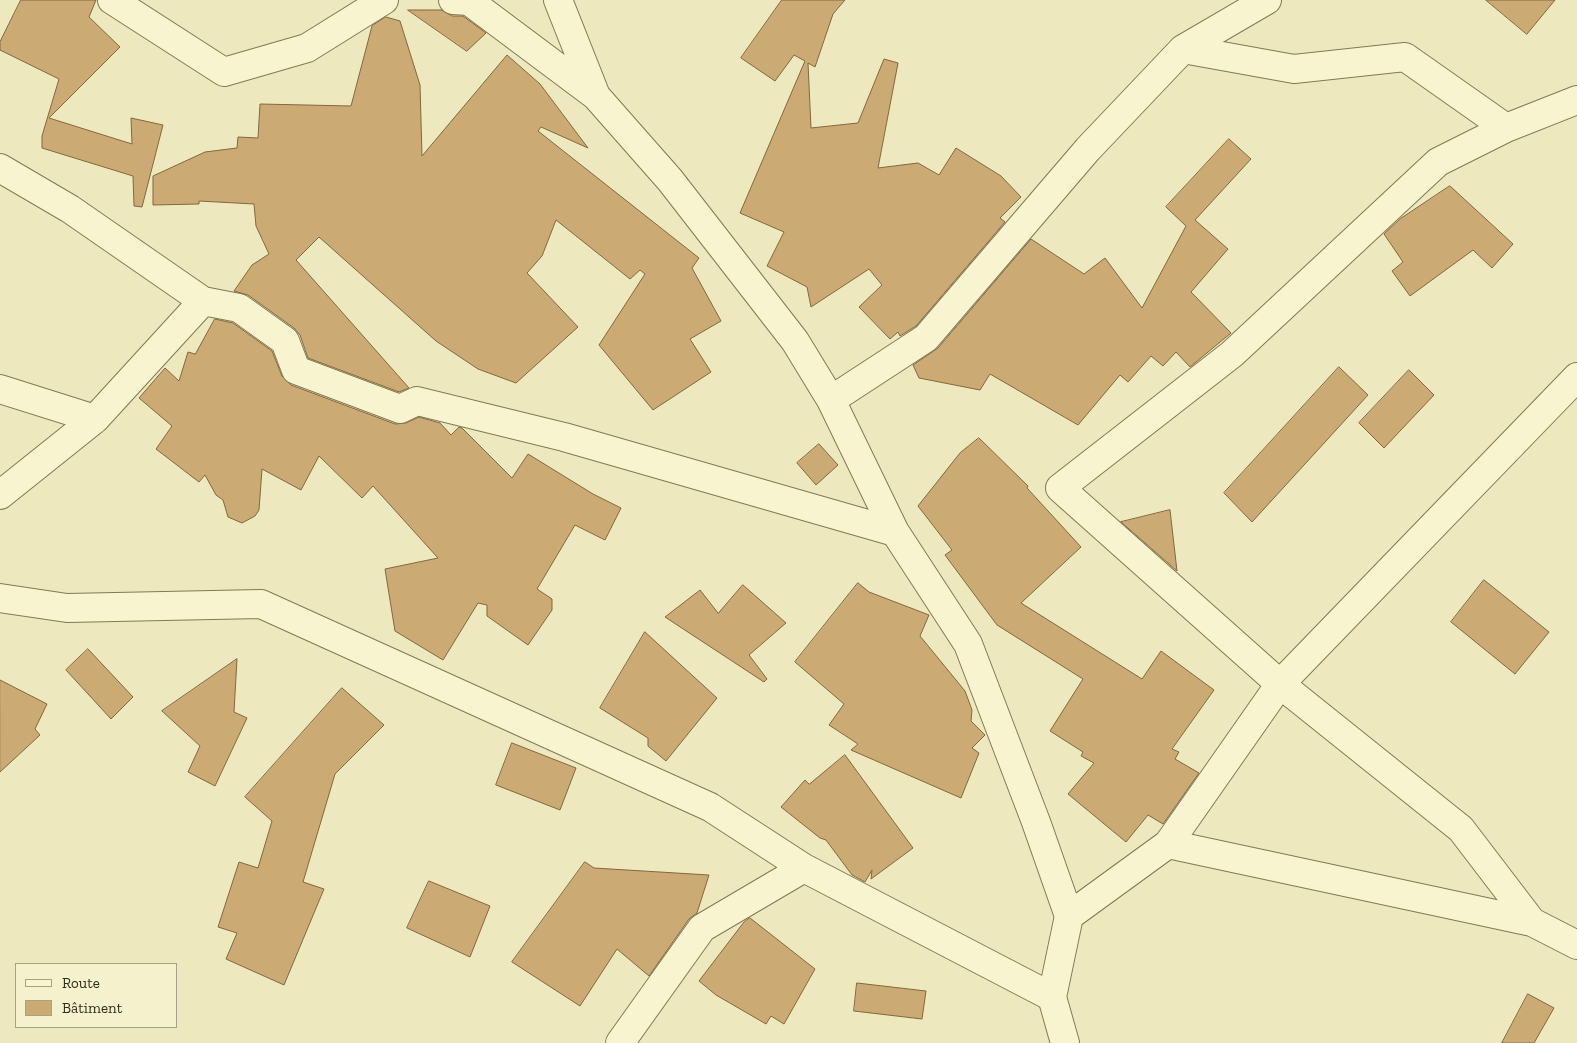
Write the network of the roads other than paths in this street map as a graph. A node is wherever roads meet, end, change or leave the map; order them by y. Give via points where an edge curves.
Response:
1 (112, 0) edge
2 (384, 0) edge
3 (453, 0) edge
4 (558, 0) edge
5 (1267, 0) edge
6 (1183, 49) junction
7 (596, 96) junction
8 (1577, 100) edge
9 (1506, 128) junction
10 (0, 168) edge
11 (203, 301) junction
12 (1577, 377) edge
13 (0, 390) edge
14 (831, 400) junction
15 (95, 419) junction
16 (0, 495) edge
17 (895, 532) junction
18 (0, 598) edge
19 (1280, 684) junction
20 (1168, 844) junction
21 (804, 868) junction
22 (1069, 916) junction
23 (1532, 922) junction
24 (1577, 945) edge
25 (1052, 998) junction
26 (620, 1043) edge
27 (1065, 1043) edge

1 - 2 street via 224,72 307,48
3 - 7 street via 469,1
4 - 7 street
5 - 6 street
6 - 9 street via 1294,69 1405,58
6 - 14 street via 1088,148 926,338
7 - 14 street via 670,180 795,341
8 - 9 street
9 - 19 street via 1438,162 1232,354 1060,488
10 - 11 street via 70,209
11 - 15 street
11 - 17 street via 239,308 285,341 296,370 400,409 417,400 564,437
12 - 19 street
13 - 15 street
14 - 17 street
15 - 16 street
17 - 22 street via 968,644
18 - 21 street via 67,608 261,604 710,807
19 - 20 street
19 - 23 street via 1461,830
20 - 22 street
20 - 23 street
21 - 25 street
21 - 26 street via 702,928
22 - 25 street
23 - 24 street
25 - 27 street

